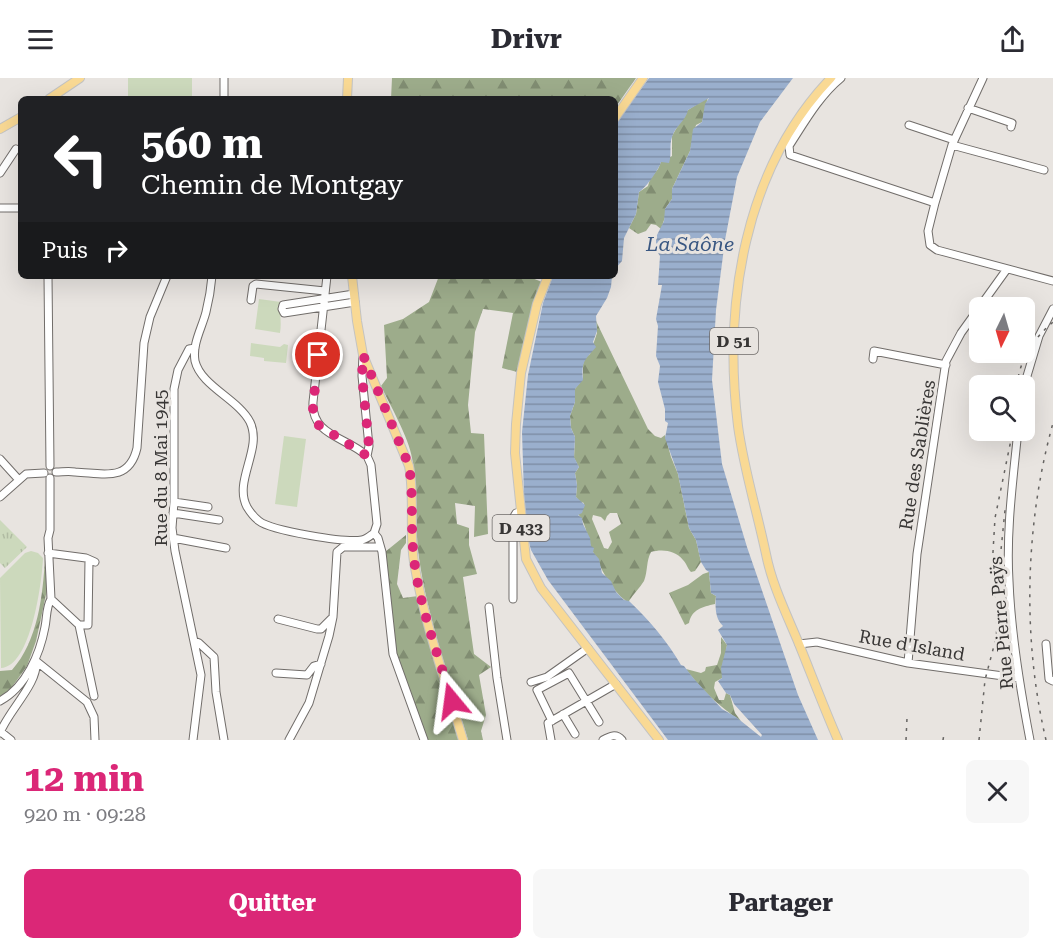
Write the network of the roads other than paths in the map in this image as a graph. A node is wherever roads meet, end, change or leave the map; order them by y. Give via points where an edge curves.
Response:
1 (80, 78) edge
2 (348, 78) edge
3 (643, 78) edge
4 (831, 78) edge
5 (841, 78) edge
6 (983, 78) edge
7 (227, 80) edge
8 (56, 96) edge
9 (224, 96) edge
10 (347, 96) edge
11 (969, 108) junction
12 (618, 114) edge
13 (18, 119) edge
14 (909, 124) dead end
15 (1011, 128) dead end
16 (0, 129) edge
17 (953, 143) junction
18 (16, 149) dead end
19 (1044, 170) dead end
20 (0, 173) edge
21 (935, 203) junction
22 (0, 208) edge
23 (18, 208) edge
24 (1006, 269) junction
25 (48, 279) edge
26 (166, 279) edge
27 (212, 279) edge
28 (327, 279) edge
29 (352, 279) edge
30 (547, 279) edge
31 (1053, 281) edge
32 (325, 295) junction
33 (355, 298) junction
34 (251, 300) dead end
35 (323, 307) junction
36 (1053, 309) edge
37 (195, 348) junction
38 (363, 355) junction
39 (873, 359) dead end
40 (945, 365) junction
41 (1027, 375) edge
42 (1017, 441) edge
43 (367, 456) junction
44 (0, 459) edge
45 (50, 474) junction
46 (19, 480) junction
47 (0, 498) edge
48 (174, 502) junction
49 (208, 507) dead end
50 (520, 512) junction
51 (173, 513) junction
52 (219, 520) dead end
53 (374, 533) junction
54 (173, 538) junction
55 (381, 547) junction
56 (226, 548) dead end
57 (48, 554) junction
58 (51, 599) junction
59 (513, 599) dead end
60 (489, 607) dead end
61 (333, 617) junction
62 (278, 619) dead end
63 (79, 625) junction
64 (194, 641) junction
65 (800, 643) junction
66 (1046, 644) dead end
67 (588, 648) junction
68 (908, 663) junction
69 (33, 664) junction
70 (321, 664) junction
71 (276, 673) dead end
72 (1018, 678) junction
73 (1053, 681) edge
74 (531, 682) dead end
75 (616, 684) junction
76 (94, 696) dead end
77 (0, 701) edge
78 (587, 701) junction
79 (563, 714) junction
80 (552, 721) junction
81 (599, 722) dead end
82 (0, 733) edge
83 (575, 734) dead end
84 (11, 740) edge
85 (95, 740) edge
86 (193, 740) edge
87 (224, 740) edge
88 (289, 740) edge
89 (424, 740) edge
90 (463, 740) edge
91 (507, 740) edge
92 (551, 740) edge
93 (603, 740) edge
94 (622, 740) edge
95 (659, 740) edge
96 (838, 740) edge
97 (1030, 740) edge

1 - 8 main road
2 - 10 main road
3 - 12 main road
4 - 65 main road, D 51 via 801,114 771,166 755,207 741,268 734,331 735,391 744,460 776,587
5 - 21 street via 809,115 789,146 790,155
6 - 11 street
7 - 9 street
11 - 15 street via 1012,123
11 - 17 street
13 - 16 main road
14 - 17 street
17 - 19 street
17 - 21 street
18 - 20 street
21 - 24 street via 928,231 930,244 937,250
22 - 23 street
24 - 31 street
24 - 40 street, Rue des Sablières via 961,333
25 - 45 street via 50,466 55,468
26 - 45 street via 145,337 133,461 110,475 74,471
27 - 37 street, Rue du 8 Mai 1945
28 - 32 street
29 - 33 main road
30 - 50 main road, D 433 via 520,373 515,453
32 - 33 street
32 - 34 street via 256,284
32 - 35 street
32 - 35 street via 283,305 282,309 284,313
33 - 35 street
33 - 38 main road
35 - 43 street via 314,417 323,429
36 - 41 street via 1039,336
37 - 48 street, Rue du 8 Mai 1945 via 189,349 180,362 174,389
37 - 53 street via 200,373 245,415 253,431 244,498 258,521 276,529 317,536 359,540
38 - 43 street
38 - 90 main road via 409,466 419,589
39 - 40 street via 874,351
40 - 68 street, Rue des Sablières via 917,554
42 - 72 street, Rue Pierre Paÿs via 1009,580
43 - 53 street via 377,524
44 - 46 street
45 - 46 street via 26,474
45 - 57 street
46 - 47 street
48 - 49 street
48 - 51 street, Rue du 8 Mai 1945
50 - 59 street via 513,518
50 - 67 main road, D 433 via 529,569
51 - 52 street
51 - 54 street, Rue du 8 Mai 1945
53 - 55 street
54 - 56 street
54 - 64 street, Rue du 8 Mai 1945
55 - 61 street via 343,547 337,552
55 - 89 street via 393,654
57 - 58 street
57 - 63 street via 92,561 88,625
58 - 63 street
58 - 69 street
60 - 91 street
61 - 62 street via 321,629
61 - 70 street
63 - 76 street
64 - 86 street, Rue du 8 Mai 1945 via 201,683
64 - 87 street via 214,657
65 - 68 street, Rue d'Island via 821,642
65 - 96 main road, D 51
66 - 73 street via 1049,679
67 - 74 street via 547,677
67 - 75 main road, D 433
68 - 72 street, Rue d'Island
69 - 77 street via 13,692
69 - 82 street via 34,674
69 - 85 street via 87,702 94,717
70 - 71 street via 308,675
70 - 88 street via 309,703
72 - 97 street, Rue Pierre Paÿs
75 - 78 street
75 - 95 main road, D 433
78 - 79 street
78 - 80 street via 569,672 537,690
78 - 81 street
79 - 80 street
79 - 83 street
80 - 92 street via 548,723
82 - 84 street
93 - 94 street via 613,736

